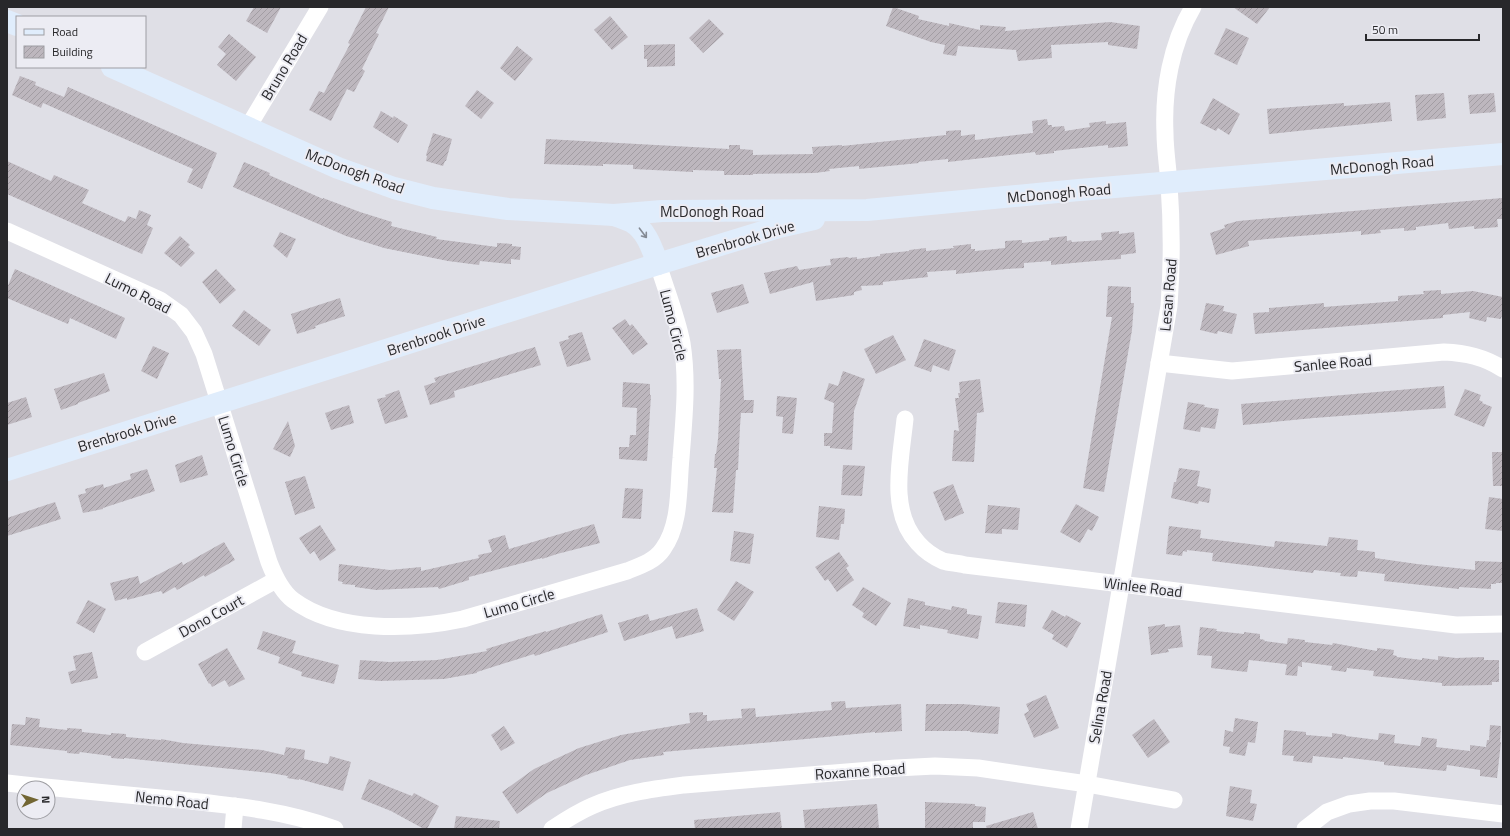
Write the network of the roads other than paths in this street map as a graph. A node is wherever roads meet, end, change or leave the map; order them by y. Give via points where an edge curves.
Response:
1 (320, 7) edge
2 (1189, 8) edge
3 (114, 68) edge
4 (248, 127) junction
5 (1503, 154) edge
6 (1169, 183) junction
7 (867, 210) junction
8 (614, 215) junction
9 (7, 231) edge
10 (658, 264) junction
11 (1159, 363) junction
12 (1503, 369) edge
13 (219, 403) junction
14 (905, 419) dead end
15 (7, 470) edge
16 (276, 580) junction
17 (1121, 585) junction
18 (1503, 624) edge
19 (145, 652) dead end
20 (7, 783) edge
21 (1087, 784) junction
22 (1174, 800) dead end
23 (236, 806) junction
24 (1503, 814) edge
25 (233, 829) edge
26 (335, 829) edge
27 (552, 829) edge
28 (1079, 829) edge
29 (1305, 829) edge

1 - 4 street, Bruno Road
2 - 6 street, Lesan Road via 1170,70 1165,98
3 - 4 main road, McDonogh Road
4 - 8 main road, McDonogh Road via 338,168 394,188 433,198 508,208
5 - 6 main road, McDonogh Road
6 - 7 main road, McDonogh Road
6 - 11 street, Lesan Road via 1171,277 1169,306
7 - 8 main road, McDonogh Road via 662,211
7 - 10 main road, Brenbrook Drive via 779,227
8 -> 10 main road, McDonogh Road via 632,222 639,228 646,236
9 - 13 street, Lumo Road via 160,300 181,315 202,348
10 - 13 main road, Brenbrook Drive
10 - 16 street, Lumo Circle via 682,342 686,391 677,506 669,540 662,551 648,562 627,571 463,620 438,625 374,626 340,621 312,612 292,599
11 - 12 street, Sanlee Road via 1232,371 1444,352 1482,357
11 - 17 street, Lesan Road
13 - 15 main road, Brenbrook Drive
13 - 16 street, Lumo Circle
14 - 17 street, Winlee Road via 899,502 903,520 912,537 926,552 944,561 965,565
16 - 19 street, Dono Court
17 - 18 street, Winlee Road via 1456,625
17 - 21 street, Selina Road
20 - 23 street, Nemo Road
21 - 22 street, Roxanne Road
21 - 27 street, Roxanne Road via 978,768 935,766 692,784 620,796 591,806
21 - 28 street, Selina Road
23 - 25 street
23 - 26 street, Nemo Road via 277,812
24 - 29 street via 1394,801 1370,801 1349,804 1327,812

